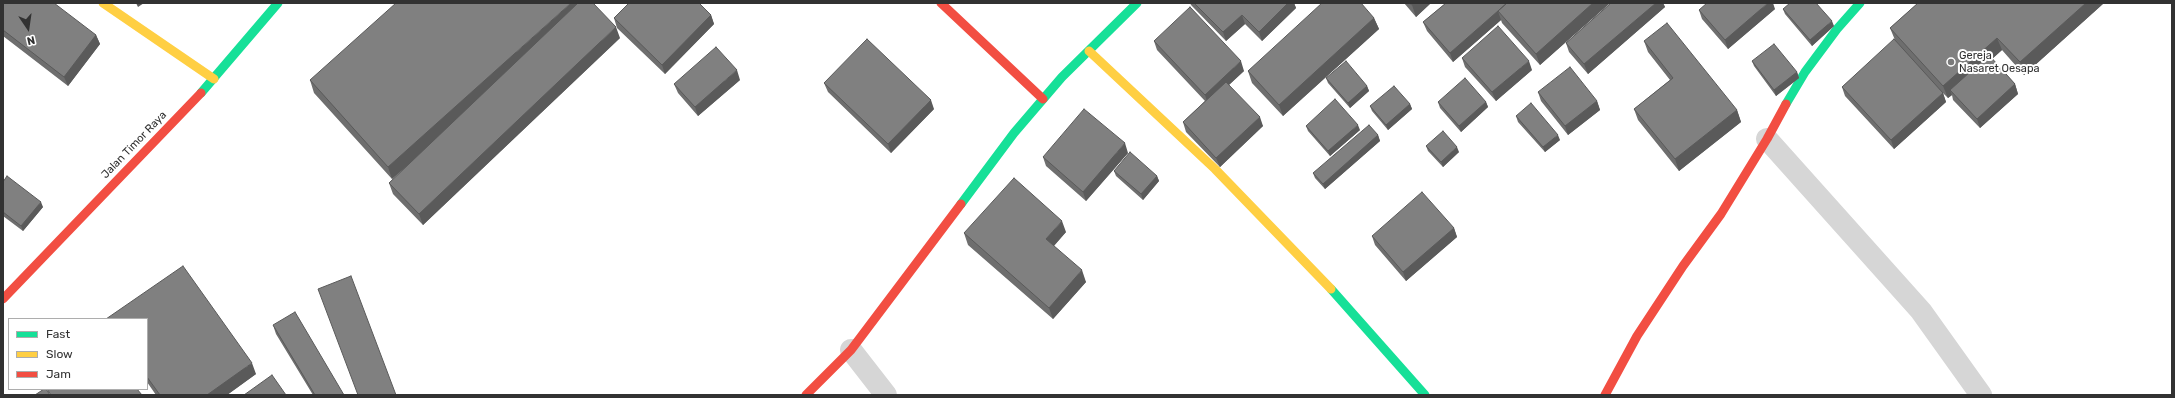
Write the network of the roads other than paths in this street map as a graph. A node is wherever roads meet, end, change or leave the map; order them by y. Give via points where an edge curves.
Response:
1 (103, 3) edge
2 (278, 3) edge
3 (941, 3) edge
4 (1137, 3) edge
5 (1860, 3) edge
6 (1089, 51) junction
7 (214, 79) junction
8 (1043, 99) junction
9 (1767, 140) junction
10 (3, 299) edge
11 (851, 350) junction
12 (806, 395) edge
13 (886, 395) edge
14 (1425, 395) edge
15 (1605, 395) edge
16 (1981, 395) edge

1 - 7 main road
2 - 7 main road, Jalan Timor Raya
3 - 8 main road
4 - 6 main road
5 - 9 main road via 1837,29 1806,72
6 - 8 main road
6 - 14 main road via 1215,169 1347,305
7 - 10 main road, Jalan Timor Raya
8 - 11 main road via 1014,133
9 - 15 main road via 1721,214 1637,336
9 - 16 street via 1921,311
11 - 12 main road
11 - 13 street

